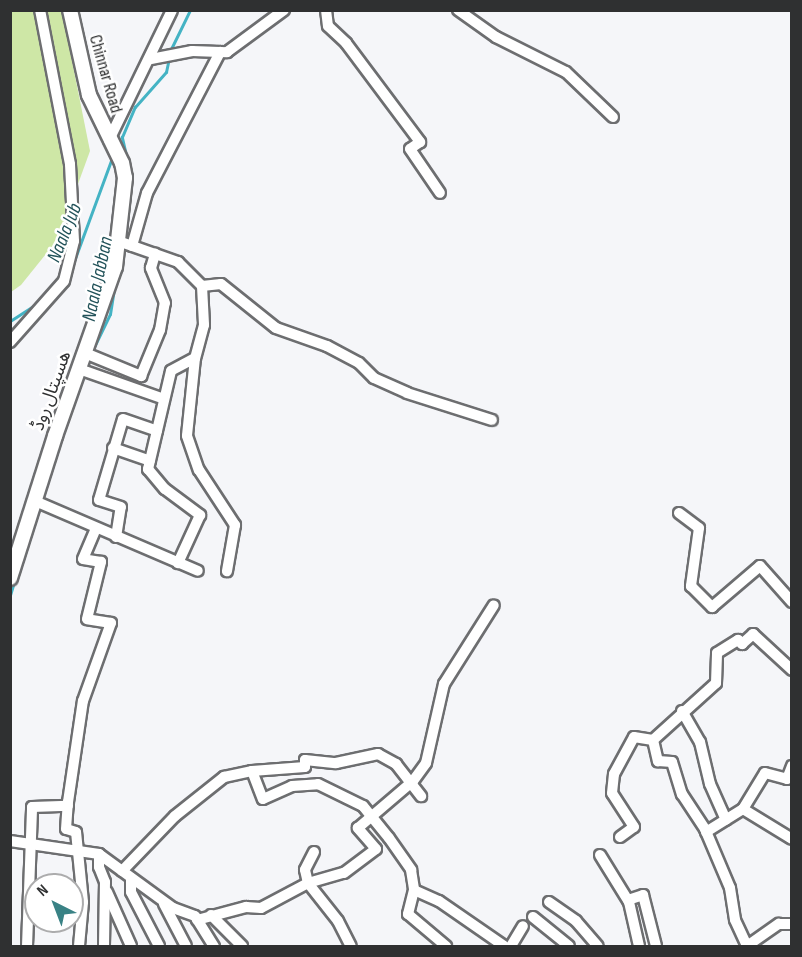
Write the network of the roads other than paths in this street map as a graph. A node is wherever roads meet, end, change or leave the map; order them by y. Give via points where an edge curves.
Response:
1 (40, 10) edge
2 (70, 10) edge
3 (172, 10) edge
4 (284, 10) edge
5 (326, 10) edge
6 (458, 10) edge
7 (220, 52) junction
8 (150, 59) junction
9 (613, 117) dead end
10 (110, 140) junction
11 (125, 178) joint
12 (440, 193) dead end
13 (118, 241) junction
14 (132, 246) junction
15 (155, 254) junction
16 (202, 286) junction
17 (10, 342) edge
18 (88, 355) junction
19 (195, 358) junction
20 (82, 370) junction
21 (164, 399) junction
22 (492, 420) dead end
23 (157, 431) junction
24 (113, 448) junction
25 (150, 461) junction
26 (34, 501) junction
27 (679, 513) dead end
28 (96, 529) junction
29 (116, 537) junction
30 (178, 563) junction
31 (198, 571) dead end
32 (227, 571) dead end
33 (10, 578) edge
34 (792, 602) edge
35 (494, 605) dead end
36 (792, 670) edge
37 (682, 711) junction
38 (653, 740) junction
39 (792, 766) edge
40 (252, 771) junction
41 (410, 783) junction
42 (421, 796) dead end
43 (68, 806) junction
44 (743, 809) junction
45 (372, 817) junction
46 (726, 820) junction
47 (706, 832) junction
48 (620, 837) dead end
49 (792, 839) edge
50 (10, 841) edge
51 (32, 844) junction
52 (79, 850) junction
53 (314, 852) dead end
54 (99, 854) junction
55 (600, 855) dead end
56 (122, 871) junction
57 (131, 878) junction
58 (308, 883) junction
59 (105, 888) junction
60 (414, 890) junction
61 (162, 900) junction
62 (628, 900) junction
63 (549, 902) dead end
64 (211, 915) junction
65 (533, 917) dead end
66 (197, 920) junction
67 (792, 924) edge
68 (523, 926) dead end
69 (27, 946) edge
70 (79, 946) edge
71 (104, 946) edge
72 (131, 946) edge
73 (159, 946) edge
74 (186, 946) edge
75 (214, 946) edge
76 (242, 946) edge
77 (351, 946) edge
78 (446, 946) edge
79 (504, 946) edge
80 (511, 946) edge
81 (569, 946) edge
82 (598, 946) edge
83 (639, 946) edge
84 (656, 946) edge
85 (747, 946) edge

1 - 17 street via 70,164 74,241 64,281
2 - 10 main road, Chinnar Road via 89,95
3 - 8 street
4 - 7 street via 227,52
5 - 12 street via 328,26 346,43 420,142 410,149
6 - 9 street via 496,37 566,72
7 - 8 street
7 - 14 street via 147,192
8 - 10 street
10 - 11 main road, Chinnar Road
11 - 13 main road, ھسپتال روڈ
13 - 14 street
13 - 18 main road, ھسپتال روڈ via 115,267
14 - 15 street
15 - 16 street via 178,262
15 - 18 street via 151,268 165,303 160,330 141,376
16 - 19 street via 204,325
16 - 22 street via 221,284 276,328 327,346 358,363 374,378 407,393
18 - 20 main road, ھسپتال روڈ
19 - 21 street via 171,371
19 - 32 street via 187,436 199,470 235,525
20 - 21 street
20 - 26 main road, ھسپتال روڈ
21 - 23 street
23 - 24 street via 123,419
23 - 25 street
24 - 25 street
24 - 29 street via 99,500 121,507
25 - 30 street via 148,469 165,489 200,515
26 - 28 street
26 - 33 main road, ھسپتال روڈ
27 - 34 street via 699,528 691,586 712,607 760,566
28 - 29 street
28 - 43 street via 83,558 100,562 87,618 111,622 83,701
29 - 30 street
30 - 31 street
35 - 41 street via 444,684 426,763
36 - 37 street via 753,634 742,644 738,640 717,653 716,683
37 - 38 street
37 - 46 street via 700,742 710,784
38 - 47 street via 658,761 672,762 682,794
38 - 48 street via 634,737 614,774 612,793 634,827
39 - 44 street via 787,779 765,773
40 - 41 street via 305,767 305,760 336,763 378,754 396,764
40 - 45 street via 263,799 291,786 318,784 363,806
40 - 56 street via 224,777 175,816
41 - 42 street
41 - 45 street
43 - 51 street via 32,807
43 - 52 street via 66,829 76,832
44 - 46 street
44 - 49 street
45 - 58 street via 358,828 376,849 345,873
45 - 60 street via 411,870
46 - 47 street
47 - 85 street via 730,888 735,920
50 - 51 street
51 - 52 street
51 - 69 street
52 - 54 street
52 - 70 street via 83,902
53 - 58 street via 305,870
54 - 56 street
54 - 59 street
55 - 62 street
56 - 57 street
57 - 61 street
57 - 73 street via 131,892
58 - 64 street via 261,908
58 - 77 street via 338,921
59 - 71 street
59 - 72 street
60 - 78 street via 408,915
60 - 79 street via 439,901
61 - 66 street
61 - 74 street
62 - 83 street
62 - 84 street via 643,895
63 - 82 street via 576,921
64 - 66 street
64 - 76 street
65 - 81 street
66 - 75 street
67 - 85 street via 778,924
68 - 80 street

